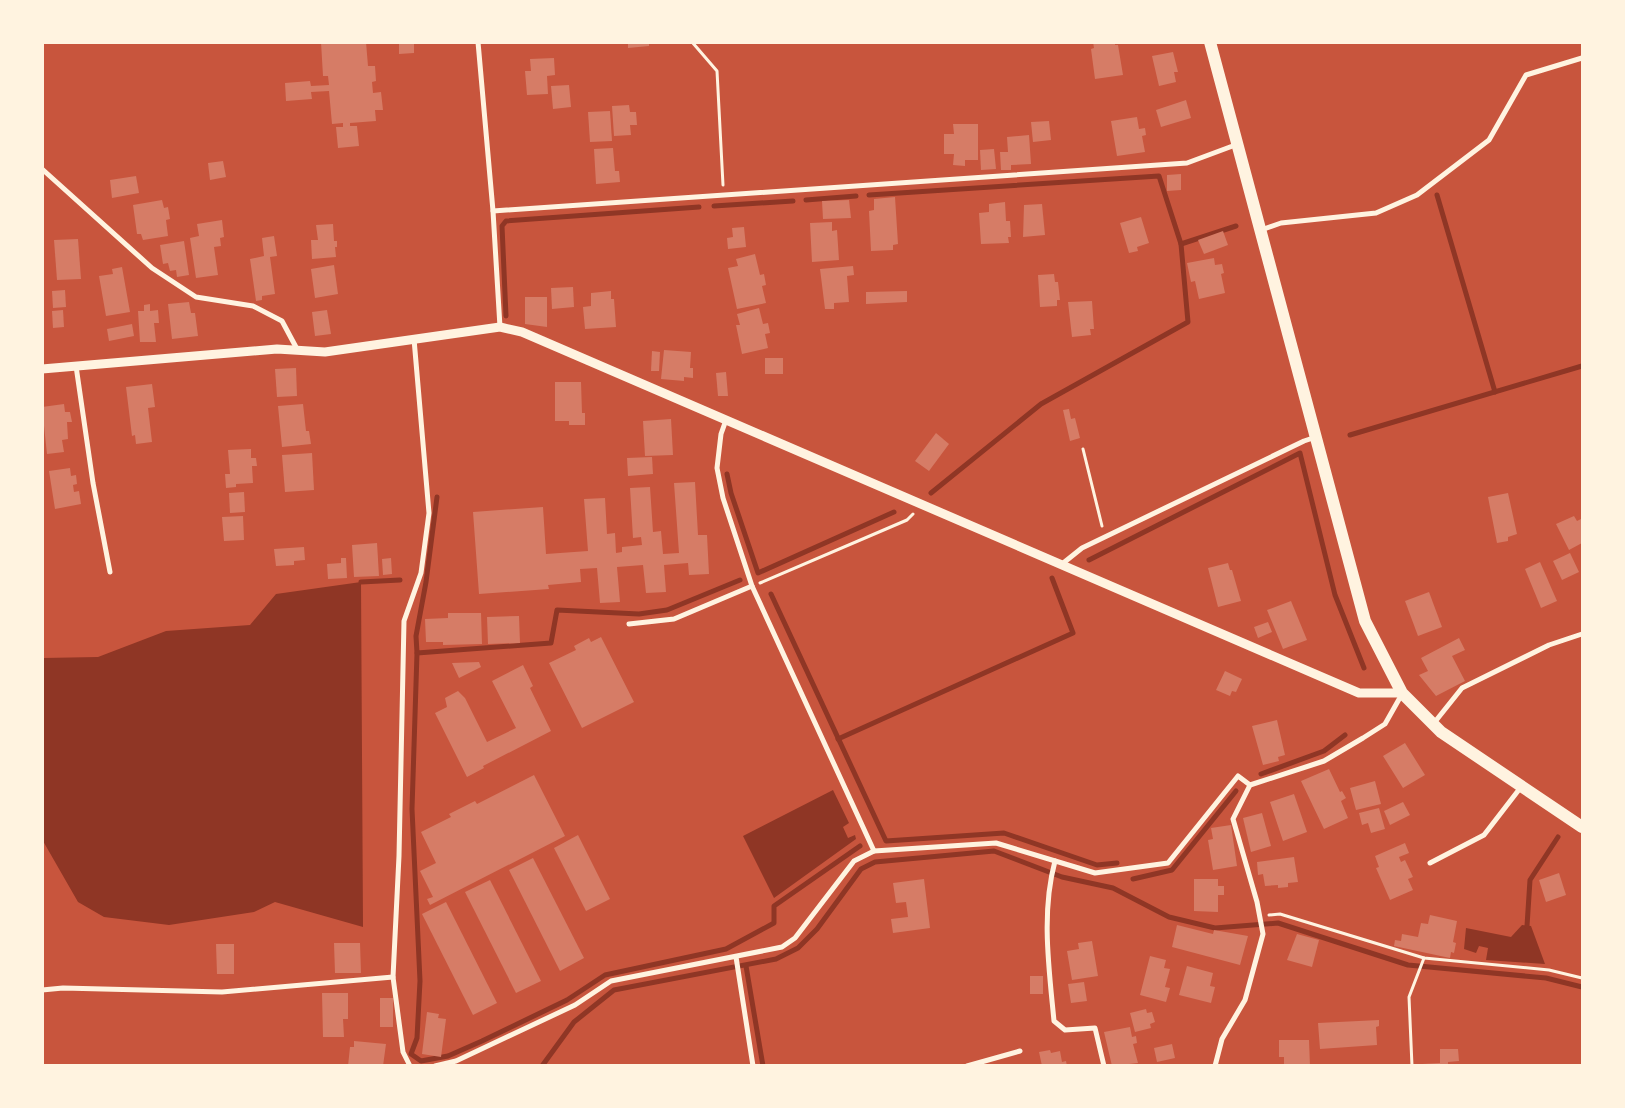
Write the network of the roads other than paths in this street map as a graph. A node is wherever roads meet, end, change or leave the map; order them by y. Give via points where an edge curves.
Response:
1 (478, 42) edge
2 (1210, 42) edge
3 (1582, 58) edge
4 (1238, 144) junction
5 (42, 169) edge
6 (493, 211) junction
7 (1261, 230) junction
8 (500, 327) junction
9 (414, 339) junction
10 (297, 349) junction
11 (76, 366) junction
12 (42, 369) edge
13 (726, 420) junction
14 (1316, 437) junction
15 (1062, 564) junction
16 (110, 572) dead end
17 (752, 586) junction
18 (630, 624) dead end
19 (1582, 634) edge
20 (1402, 693) junction
21 (1433, 724) junction
22 (1250, 785) junction
23 (1521, 787) junction
24 (1582, 827) edge
25 (874, 851) junction
26 (1055, 861) junction
27 (1430, 862) dead end
28 (736, 957) junction
29 (393, 977) junction
30 (42, 990) edge
31 (1020, 1051) dead end
32 (410, 1066) edge
33 (435, 1066) edge
34 (753, 1066) edge
35 (967, 1066) edge
36 (1104, 1066) edge
37 (1214, 1066) edge

1 - 6 street
2 - 4 main road
3 - 7 street via 1526,75 1489,140 1417,195 1376,213 1281,222
4 - 6 street via 1187,162
4 - 7 main road
5 - 10 street via 152,268 196,296 253,306 282,321
6 - 8 street
7 - 14 main road
8 - 9 street
8 - 13 street via 522,332
9 - 10 street via 325,352
9 - 29 street via 429,513 421,573 404,621
10 - 11 street
11 - 12 street
11 - 16 street
13 - 15 street
13 - 17 street via 717,468 723,498
14 - 15 street via 1082,548
14 - 20 main road via 1365,621
15 - 20 street via 1359,693
17 - 18 street via 674,619
17 - 25 street
19 - 21 street via 1549,645 1462,688
20 - 21 main road
20 - 22 street via 1385,724 1363,738 1324,761
21 - 23 main road
22 - 26 street via 1238,776 1168,862 1095,873
22 - 37 street via 1233,819 1263,934 1244,1000 1222,1039
23 - 24 main road
23 - 27 street via 1484,835
25 - 26 street via 996,843
25 - 28 street via 854,861 795,938 782,947
26 - 36 street via 1049,884 1048,956 1054,1021 1065,1030 1095,1028
28 - 33 street via 611,981 575,1005 456,1061
28 - 34 street
29 - 30 street via 222,992
29 - 32 street via 403,1052
31 - 35 street

